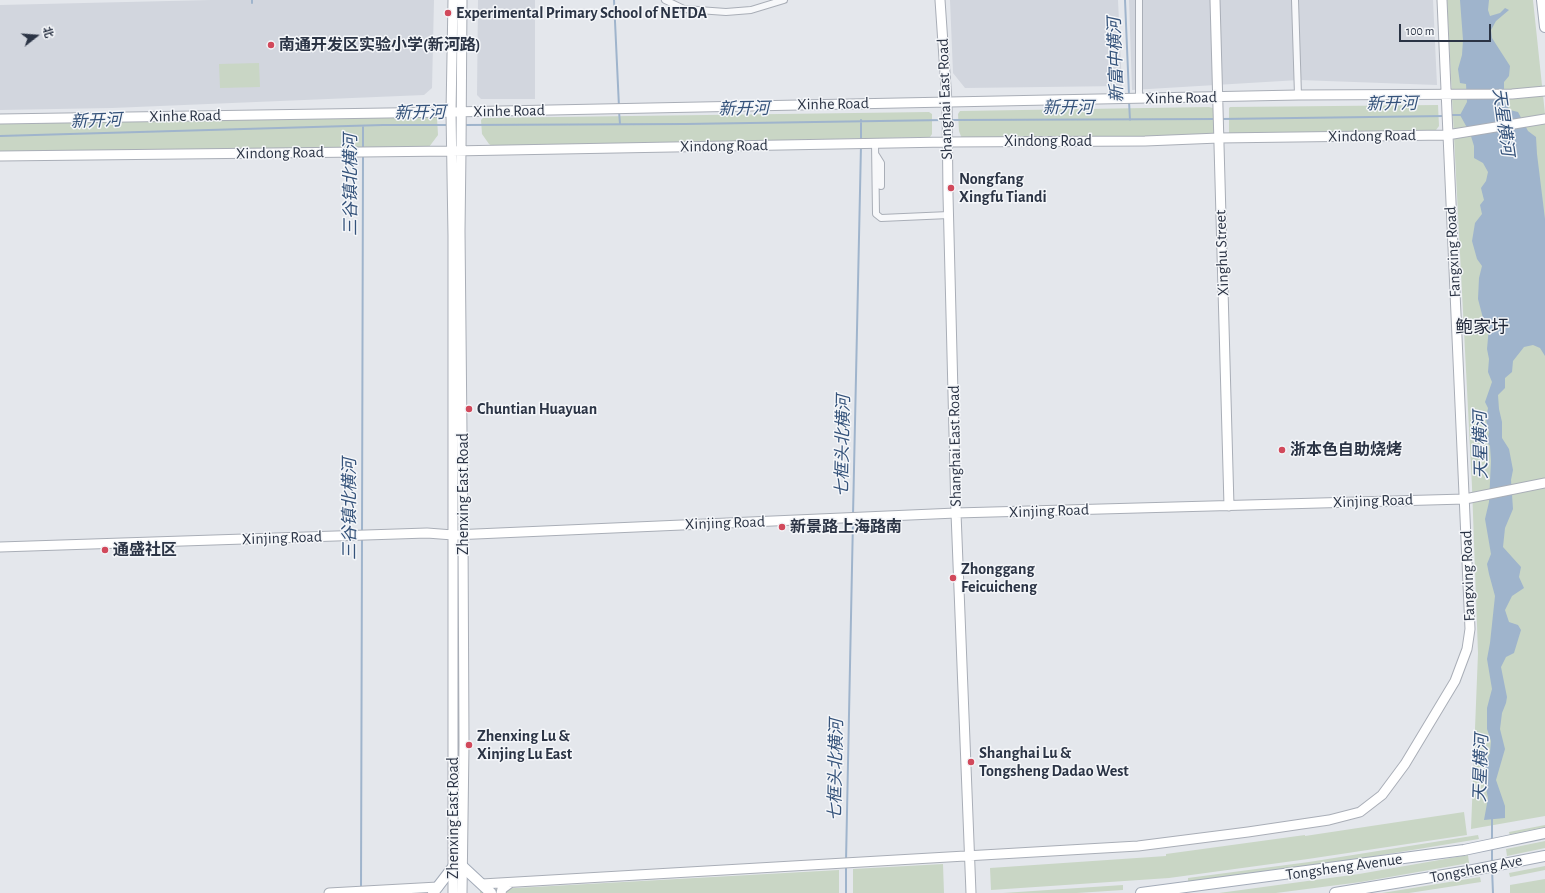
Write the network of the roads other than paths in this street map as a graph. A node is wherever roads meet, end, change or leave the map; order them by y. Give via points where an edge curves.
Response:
1 (453, 0) edge
2 (462, 0) edge
3 (665, 0) edge
4 (784, 0) edge
5 (940, 0) edge
6 (1139, 0) edge
7 (1215, 0) edge
8 (1295, 0) edge
9 (1442, 0) edge
10 (1542, 0) edge
11 (1545, 28) edge
12 (1545, 91) edge
13 (1447, 94) junction
14 (1298, 95) junction
15 (1219, 97) junction
16 (1132, 99) junction
17 (947, 102) junction
18 (461, 115) junction
19 (1545, 118) edge
20 (0, 119) edge
21 (451, 121) junction
22 (1447, 135) junction
23 (1219, 138) junction
24 (947, 142) junction
25 (872, 143) junction
26 (462, 150) junction
27 (452, 151) junction
28 (875, 154) junction
29 (0, 156) edge
30 (881, 186) dead end
31 (949, 215) junction
32 (1545, 483) edge
33 (1465, 499) junction
34 (1230, 506) junction
35 (956, 513) junction
36 (463, 534) junction
37 (453, 535) junction
38 (0, 547) edge
39 (1545, 833) edge
40 (970, 856) junction
41 (1545, 856) edge
42 (458, 866) junction
43 (510, 882) junction
44 (482, 884) junction
45 (436, 890) edge
46 (1181, 890) edge
47 (1155, 892) edge
48 (329, 893) edge
49 (453, 893) edge
50 (462, 893) edge
51 (491, 893) edge
52 (501, 893) edge
53 (971, 893) edge
54 (1141, 893) edge
55 (1335, 893) edge

1 - 21 street, Zhenxing East Road
2 - 18 street, Zhenxing East Road
3 - 4 street via 684,9 726,12 751,10
5 - 17 street, Shanghai East Road
6 - 16 street
7 - 15 street, Xinghu Street
8 - 14 street
9 - 13 street, Fangxing Road
10 - 11 main road
12 - 13 street, Xinhe Road
13 - 14 street, Xinhe Road
13 - 22 street, Fangxing Road
14 - 15 street, Xinhe Road
15 - 16 street, Xinhe Road
15 - 23 street, Xinghu Street
16 - 17 street, Xinhe Road
17 - 18 street, Xinhe Road via 624,108
17 - 24 street, Shanghai East Road
18 - 21 street, Xinhe Road
18 - 26 street, Zhenxing East Road
19 - 22 street, Xindong Road
20 - 21 street, Xinhe Road
21 - 27 street, Zhenxing East Road
22 - 23 street, Xindong Road
22 - 33 street, Fangxing Road
23 - 24 street, Xindong Road
23 - 34 street, Xinghu Street
24 - 25 street, Xindong Road
24 - 31 street, Shanghai East Road
25 - 26 street, Xindong Road
25 - 28 street
26 - 27 street, Xindong Road
26 - 36 street, Zhenxing East Road via 460,230
27 - 29 street, Xindong Road
27 - 37 street, Zhenxing East Road
28 - 30 street via 881,163
28 - 31 street via 876,214 881,218
31 - 35 street, Shanghai East Road
32 - 33 street, Xinjing Road
33 - 34 street, Xinjing Road
33 - 40 street, Fangxing Road via 1470,629 1467,649 1455,681 1405,764 1382,795 1360,812 1321,821 1138,846
34 - 35 street, Xinjing Road
35 - 36 street, Xinjing Road
35 - 40 street, Shanghai East Road
36 - 37 street, Xinjing Road
36 - 42 street, Zhenxing East Road via 464,745
37 - 38 street, Xinjing Road via 427,533
37 - 42 street, Zhenxing East Road
39 - 46 main road, Tongsheng Avenue via 1464,850
40 - 43 street, Fangxing Road
40 - 53 street, Shanghai East Road
41 - 55 main road, Tongsheng Ave
42 - 44 main road
42 - 45 main road
42 - 49 street, Zhenxing East Road
42 - 50 street, Zhenxing East Road
43 - 44 street, Fangxing Road
43 - 52 street
44 - 51 main road
45 - 48 street
46 - 47 main road, Tongsheng Avenue
47 - 54 main road, Tongsheng Avenue

